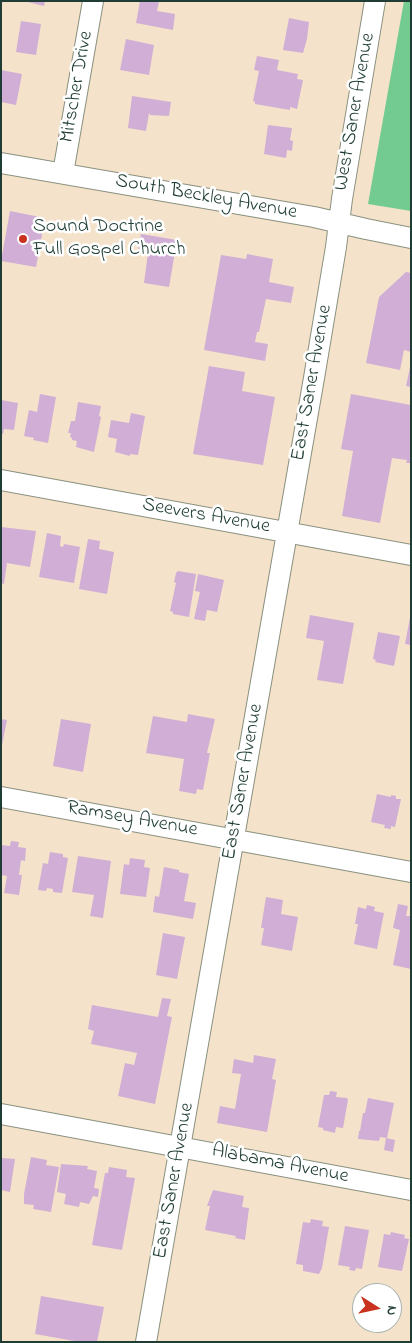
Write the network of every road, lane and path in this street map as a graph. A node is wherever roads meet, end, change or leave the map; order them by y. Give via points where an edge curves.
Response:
1 (93, 1) edge
2 (375, 1) edge
3 (1, 162) edge
4 (63, 173) junction
5 (338, 223) junction
6 (411, 238) edge
7 (1, 480) edge
8 (287, 532) junction
9 (411, 555) edge
10 (1, 797) edge
11 (234, 839) junction
12 (411, 872) edge
13 (1, 1114) edge
14 (181, 1146) junction
15 (411, 1190) edge
16 (146, 1342) edge

1 - 4 street, Mitscher Drive
2 - 5 street, West Saner Avenue
3 - 4 street, South Beckley Avenue
4 - 5 street, South Beckley Avenue
5 - 6 street, South Beckley Avenue
5 - 8 street, East Saner Avenue
7 - 8 street, Seevers Avenue
8 - 9 street, Seevers Avenue
8 - 11 street, East Saner Avenue
10 - 11 street, Ramsey Avenue
11 - 12 street, Ramsey Avenue
11 - 14 street, East Saner Avenue
13 - 14 street, Alabama Avenue
14 - 15 street, Alabama Avenue
14 - 16 street, East Saner Avenue

